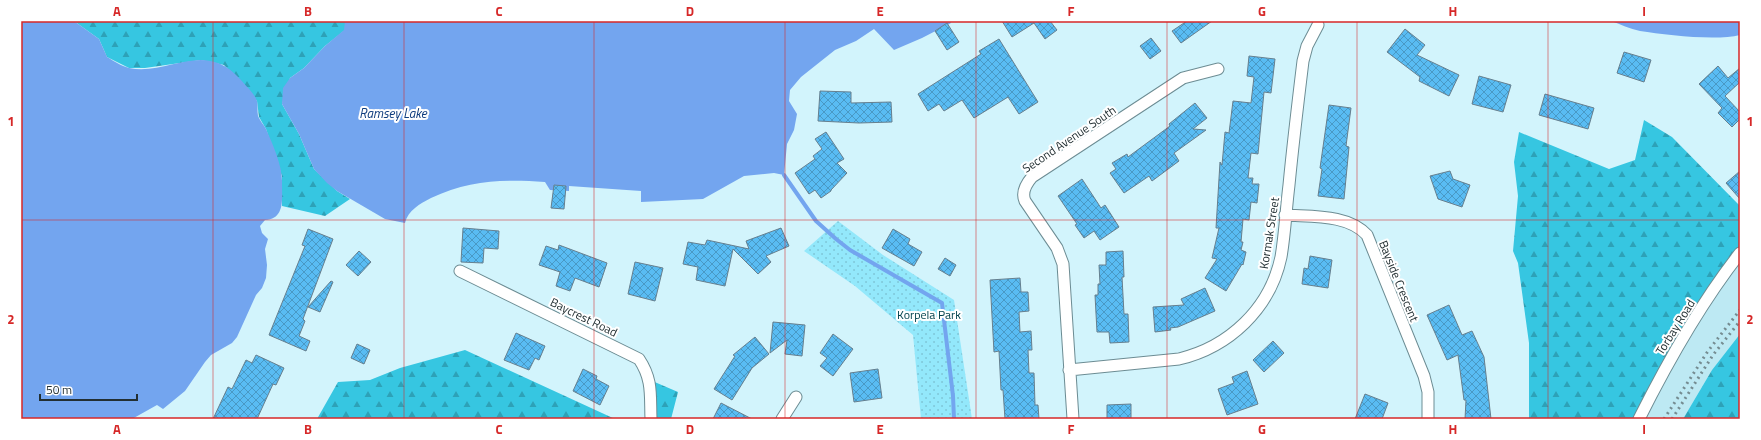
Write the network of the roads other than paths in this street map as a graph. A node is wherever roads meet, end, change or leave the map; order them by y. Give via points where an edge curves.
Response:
1 (1318, 25) dead end
2 (1218, 69) dead end
3 (1285, 215) junction
4 (1740, 254) edge
5 (460, 271) dead end
6 (1069, 370) junction
7 (796, 397) dead end
8 (651, 419) edge
9 (782, 419) edge
10 (1073, 419) edge
11 (1428, 419) edge
12 (1639, 419) edge

1 - 3 street, Kormak Street via 1307,46 1303,61
2 - 6 street, Second Avenue South via 1183,78 1032,177 1027,183 1023,196 1025,201 1057,248 1063,264
3 - 6 street, Kormak Street via 1281,257 1269,292 1249,320 1222,342 1207,351 1179,360
3 - 11 street, Bayside Crescent via 1345,221 1357,226 1367,235 1424,376 1428,392
4 - 12 street, Torbay Road via 1685,334
5 - 8 street, Baycrest Road via 639,359 650,379
6 - 10 street, Second Avenue South
7 - 9 street

